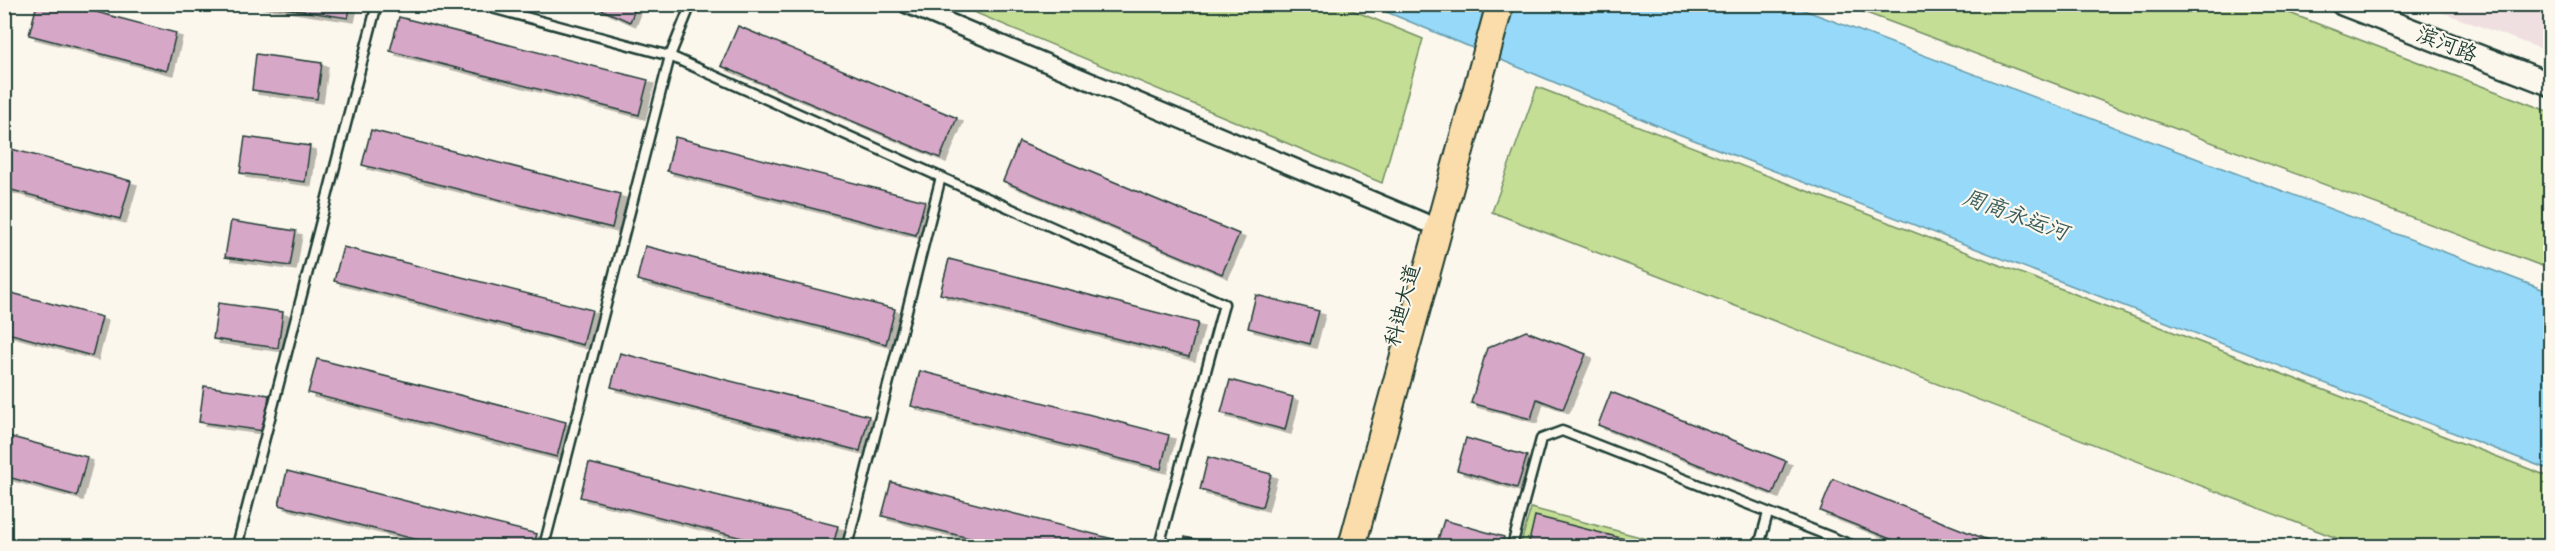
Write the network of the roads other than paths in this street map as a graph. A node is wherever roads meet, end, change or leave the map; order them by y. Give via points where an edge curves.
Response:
1 (377, 4) edge
2 (477, 4) edge
3 (691, 4) edge
4 (906, 4) edge
5 (1483, 4) edge
6 (1500, 4) edge
7 (2343, 4) edge
8 (670, 56) junction
9 (1475, 65) junction
10 (2550, 84) edge
11 (941, 177) junction
12 (1424, 222) junction
13 (1768, 513) junction
14 (238, 545) edge
15 (251, 546) edge
16 (544, 546) edge
17 (847, 546) edge
18 (1160, 546) edge
19 (1336, 546) edge
20 (1352, 546) edge
21 (1512, 546) edge
22 (1759, 546) edge
23 (1854, 546) edge

1 - 14 lane
2 - 8 lane
3 - 8 lane
4 - 12 street
5 - 9 main road
6 - 9 main road
7 - 10 street, 滨河路
8 - 11 lane
8 - 16 lane
9 - 12 main road, 科迪大道
9 - 20 main road, 科迪大道
11 - 17 lane
11 - 18 lane via 1224,304
12 - 19 main road, 科迪大道
13 - 21 lane via 1562,431 1541,439
13 - 22 lane
13 - 23 lane
14 - 15 lane

